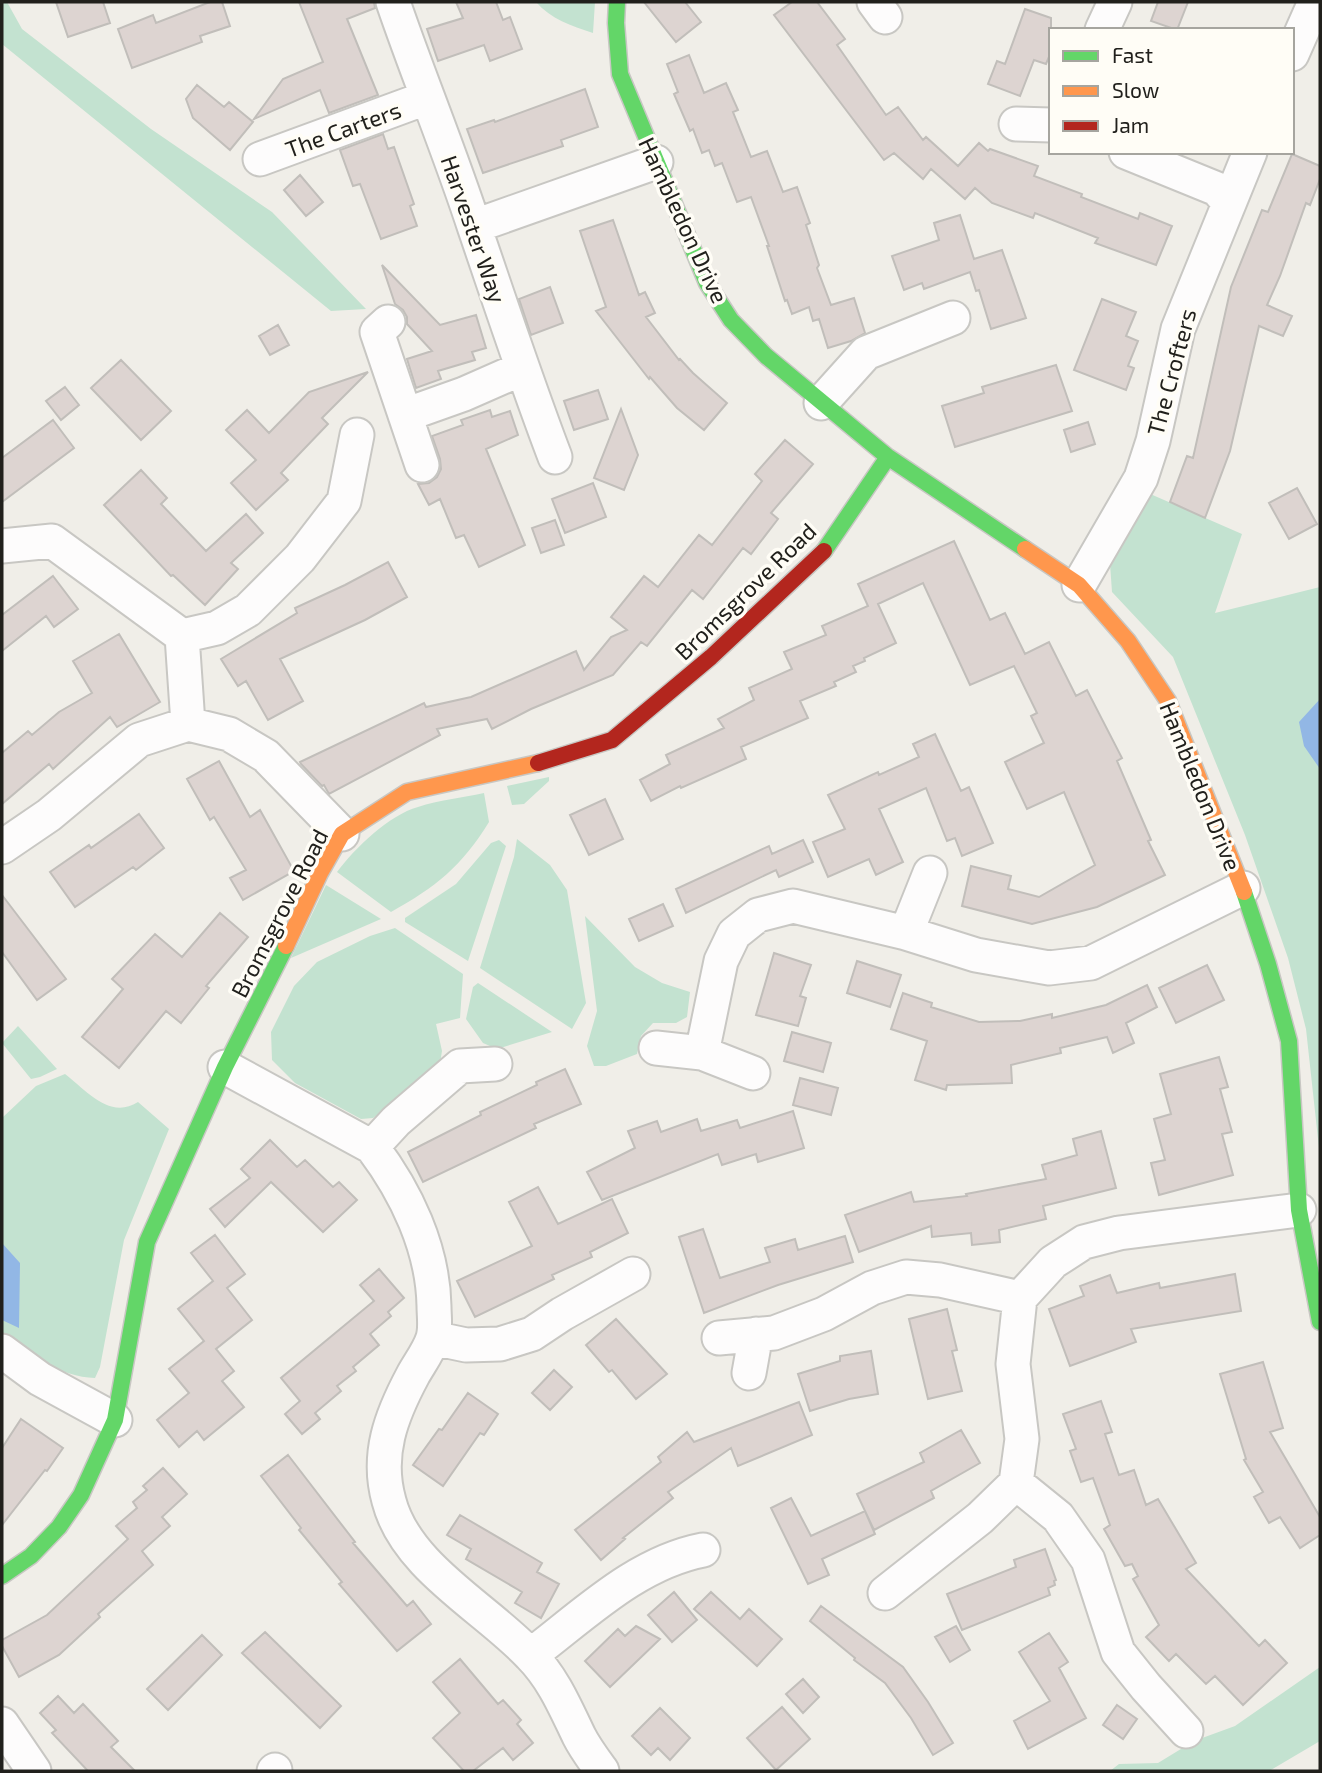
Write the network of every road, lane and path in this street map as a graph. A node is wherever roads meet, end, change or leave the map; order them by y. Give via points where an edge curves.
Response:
1 (393, 2) edge
2 (617, 2) edge
3 (1115, 2) edge
4 (1315, 2) edge
5 (1103, 28) edge
6 (1294, 49) edge
7 (426, 98) junction
8 (1016, 124) dead end
9 (1049, 125) edge
10 (1131, 154) edge
11 (1249, 154) edge
12 (260, 159) dead end
13 (656, 162) junction
14 (1229, 203) junction
15 (475, 226) junction
16 (953, 318) dead end
17 (388, 322) dead end
18 (521, 369) junction
19 (821, 402) junction
20 (405, 415) junction
21 (357, 435) dead end
22 (555, 457) dead end
23 (888, 457) junction
24 (422, 465) dead end
25 (2, 547) edge
26 (1079, 585) junction
27 (182, 636) junction
28 (188, 724) junction
29 (342, 834) junction
30 (2, 847) edge
31 (930, 873) dead end
32 (1243, 888) junction
33 (906, 933) junction
34 (656, 1048) dead end
35 (702, 1053) junction
36 (495, 1064) dead end
37 (225, 1067) junction
38 (752, 1073) dead end
39 (372, 1146) junction
40 (1299, 1210) junction
41 (633, 1274) dead end
42 (1020, 1298) junction
43 (1320, 1322) edge
44 (756, 1334) junction
45 (433, 1338) junction
46 (719, 1338) dead end
47 (2, 1351) edge
48 (749, 1373) dead end
49 (115, 1420) junction
50 (1016, 1483) junction
51 (704, 1550) dead end
52 (2, 1576) edge
53 (885, 1593) dead end
54 (531, 1655) junction
55 (2, 1724) edge
56 (1186, 1731) dead end
57 (34, 1771) edge
58 (602, 1771) edge

1 - 7 street, Harvester Way
2 - 13 street, Hambledon Drive via 620,74
3 - 5 street
4 - 6 street
7 - 12 street, The Carters
7 - 15 street, Harvester Way
8 - 9 street
10 - 14 street via 1217,189
11 - 14 street, The Crofters
13 - 15 street
13 - 19 street, Hambledon Drive via 707,283 731,320
14 - 26 street, The Crofters via 1178,329 1140,478
15 - 18 street, Harvester Way
16 - 19 street via 866,353
17 - 20 street via 377,332
18 - 20 street
18 - 22 street, Harvester Way
19 - 23 street, Hambledon Drive
20 - 24 street
21 - 27 street via 344,501 300,558 248,610 216,628
23 - 26 street, Hambledon Drive
23 - 29 street, Bromsgrove Road via 828,547 711,657 612,740 554,760 407,792
25 - 27 street via 52,541
26 - 32 street, Hambledon Drive via 1128,641 1168,701
27 - 28 street
28 - 29 street via 229,734 266,756
28 - 30 street via 139,740 49,815
29 - 37 street, Bromsgrove Road
31 - 33 street
32 - 33 street via 1091,963 1049,968 976,955
32 - 40 street, Hambledon Drive via 1289,1041
33 - 35 street via 793,905 758,915 734,934 721,961
34 - 35 street
35 - 38 street
36 - 39 street via 460,1066
37 - 39 street
37 - 49 street, Bromsgrove Road via 147,1242
39 - 45 street via 399,1189 422,1240 433,1282
40 - 42 street via 1119,1233 1084,1242 1053,1262
40 - 43 street, Hambledon Drive
41 - 45 street via 521,1338 466,1345
42 - 44 street via 906,1277 774,1333
42 - 50 street via 1013,1364 1022,1439
44 - 46 street
44 - 48 street
45 - 54 street via 387,1431 383,1476 389,1504 401,1532 431,1567
47 - 49 street via 40,1379
49 - 52 street, Bromsgrove Road via 81,1495 59,1527 31,1556
50 - 53 street via 980,1518
50 - 56 street via 1058,1517 1088,1560 1118,1652
51 - 54 street via 631,1578
54 - 58 street via 564,1701 580,1738
55 - 57 street

